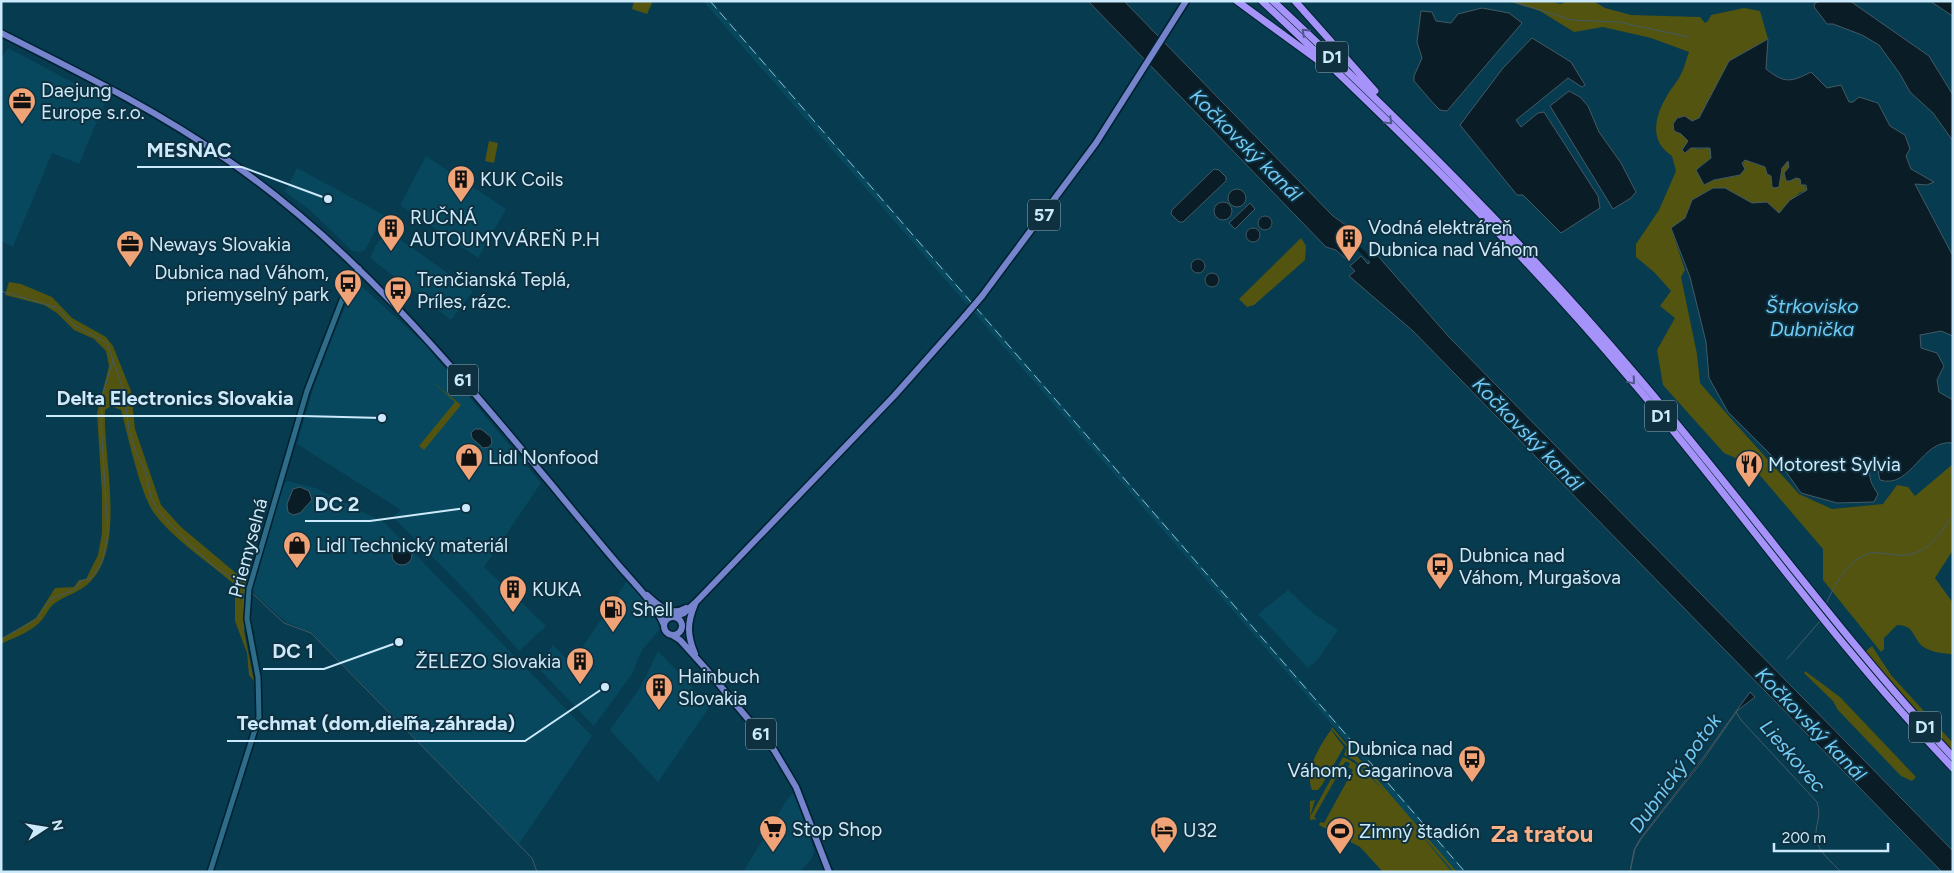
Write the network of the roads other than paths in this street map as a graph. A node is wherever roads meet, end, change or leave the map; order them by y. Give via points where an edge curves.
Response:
1 (1237, 1) edge
2 (1262, 1) edge
3 (1273, 1) edge
4 (1296, 1) edge
5 (1185, 3) edge
6 (1, 33) edge
7 (1354, 87) junction
8 (1391, 113) junction
9 (360, 268) junction
10 (635, 584) junction
11 (649, 602) junction
12 (696, 602) junction
13 (1820, 610) junction
14 (673, 617) junction
15 (1826, 617) junction
16 (664, 625) junction
17 (682, 628) junction
18 (672, 635) junction
19 (691, 653) junction
20 (697, 660) junction
21 (1953, 757) edge
22 (1953, 768) edge
23 (210, 872) edge
24 (829, 872) edge

1 - 7 highway
2 - 7 highway, D1
8 -> 3 highway, D1
4 - 8 highway via 1386,103
5 - 12 main road, 57, bridge via 1133,87 1056,199 982,296 888,402
6 - 9 main road, 61 via 135,102 203,144 281,199
7 -> 13 highway, D1 via 1459,190 1586,327
8 - 13 highway, D1 via 1500,223 1585,316 1683,432
9 - 10 main road, 61 via 445,359
9 - 23 street, Priemyselná via 344,295 307,391 249,590 247,619 258,677 258,717
10 - 11 main road, 61
10 - 12 main road via 668,611 681,610
11 - 14 main road, 61 via 662,614
11 - 16 main road, 61
12 - 14 main road, 57 via 684,613
12 - 17 main road, 57 via 684,618
12 - 20 main road via 688,631
13 - 15 highway, D1
14 - 16 main road
14 - 17 main road, 61 via 680,620
15 - 21 highway, D1
15 - 22 highway, D1 via 1892,702
16 - 18 main road, 61
17 - 18 main road
17 - 19 main road, 61
18 - 19 main road, 61
19 - 20 main road, 61
20 - 24 main road, 61 via 774,750 796,787

